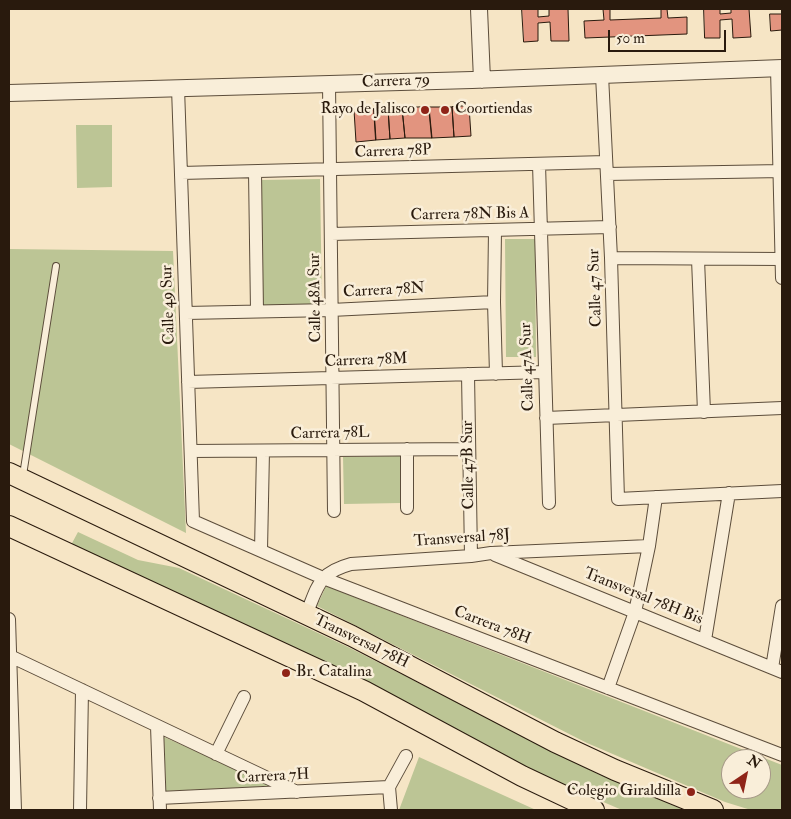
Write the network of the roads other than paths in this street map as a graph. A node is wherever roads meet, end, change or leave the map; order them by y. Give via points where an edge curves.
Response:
1 (479, 9) edge
2 (780, 68) edge
3 (602, 75) junction
4 (482, 80) junction
5 (329, 84) junction
6 (178, 88) junction
7 (9, 93) edge
8 (539, 164) junction
9 (606, 168) junction
10 (330, 170) junction
11 (781, 171) edge
12 (255, 172) junction
13 (181, 173) junction
14 (610, 227) junction
15 (541, 230) junction
16 (494, 231) junction
17 (331, 234) junction
18 (611, 258) junction
19 (698, 259) junction
20 (782, 259) edge
21 (56, 266) dead end
22 (782, 278) edge
23 (494, 302) junction
24 (331, 310) junction
25 (257, 311) junction
26 (186, 313) junction
27 (545, 372) junction
28 (468, 374) junction
29 (496, 374) junction
30 (333, 378) junction
31 (188, 382) junction
32 (782, 408) edge
33 (704, 412) junction
34 (616, 415) junction
35 (546, 418) junction
36 (469, 448) junction
37 (407, 449) junction
38 (263, 450) junction
39 (334, 450) junction
40 (190, 451) junction
41 (15, 476) edge
42 (782, 491) edge
43 (729, 493) junction
44 (656, 497) junction
45 (549, 503) dead end
46 (407, 508) dead end
47 (334, 511) dead end
48 (193, 522) joint
49 (9, 526) edge
50 (649, 546) junction
51 (260, 550) junction
52 (491, 553) junction
53 (471, 556) junction
54 (322, 578) junction
55 (782, 606) edge
56 (635, 612) junction
57 (306, 615) junction
58 (9, 619) edge
59 (705, 640) junction
60 (10, 656) edge
61 (777, 670) edge
62 (608, 688) junction
63 (82, 690) junction
64 (244, 697) dead end
65 (157, 726) junction
66 (216, 754) junction
67 (782, 755) edge
68 (406, 756) dead end
69 (389, 788) junction
70 (297, 792) junction
71 (159, 804) edge
72 (15, 810) edge
73 (80, 810) edge
74 (391, 810) edge
75 (594, 810) edge
76 (713, 810) edge

1 - 4 street
2 - 3 street, Carrera 79
2 - 11 street
3 - 4 street, Carrera 79
3 - 9 street, Calle 47 Sur
4 - 5 street, Carrera 79
5 - 6 street, Carrera 79
5 - 10 street, Calle 48A Sur
6 - 7 street, Carrera 79
6 - 13 street, Calle 49 Sur
8 - 9 street, Carrera 78P
8 - 10 street, Carrera 78P
8 - 15 street, Calle 47A Sur
9 - 11 street, Carrera 78P
9 - 14 street, Calle 47 Sur
10 - 12 street, Carrera 78P
10 - 17 street, Calle 48A Sur
11 - 20 street
12 - 13 street, Carrera 78P
12 - 25 street
13 - 26 street, Calle 49 Sur
14 - 15 street, Carrera 78N Bis A
14 - 18 street, Calle 47 Sur
15 - 16 street, Carrera 78N Bis A
15 - 27 street, Calle 47A Sur
16 - 17 street, Carrera 78N Bis A
16 - 23 street
17 - 24 street, Calle 48A Sur
18 - 19 street
18 - 34 street, Calle 47 Sur
19 - 20 street
19 - 33 street
20 - 22 street
21 - 41 lane
23 - 24 street, Carrera 78N
23 - 29 street
24 - 25 street, Carrera 78N
24 - 30 street, Calle 48A Sur
25 - 26 street, Carrera 78N
26 - 31 street, Calle 49 Sur
27 - 29 street, Carrera 78M
27 - 35 street, Calle 47A Sur
28 - 29 street, Carrera 78M
28 - 30 street, Carrera 78M
28 - 36 street, Calle 47B Sur
30 - 31 street, Carrera 78M
30 - 39 street, Calle 48A Sur
31 - 40 street, Calle 49 Sur
32 - 33 street
33 - 34 street
34 - 35 street
34 - 44 street, Calle 47 Sur via 618,499
35 - 45 street, Calle 47A Sur
36 - 37 street, Carrera 78L
36 - 53 street, Calle 47B Sur
37 - 39 street, Carrera 78L
37 - 46 street
38 - 39 street, Carrera 78L
38 - 40 street, Carrera 78L
38 - 51 street
39 - 47 street, Calle 48A Sur
40 - 48 street, Calle 49 Sur
41 - 57 main road, Transversal 78H
42 - 43 street
43 - 44 street
43 - 59 street
44 - 50 street
48 - 51 street, Carrera 78H
49 - 75 main road via 364,691 522,776
50 - 52 street, Transversal 78J
50 - 56 street
51 - 54 street, Carrera 78H
52 - 53 street, Transversal 78J
52 - 56 street, Transversal 78H Bis
53 - 54 street, Transversal 78J via 356,564 337,568
54 - 57 street
54 - 62 street, Carrera 78H
55 - 61 street
56 - 59 street, Transversal 78H Bis
56 - 62 street
57 - 76 main road, Transversal 78H via 555,742
58 - 60 street
59 - 61 street, Transversal 78H Bis
60 - 63 street
60 - 72 street
62 - 67 street, Carrera 78H
63 - 65 street
63 - 73 street
64 - 66 street
65 - 66 street
65 - 71 street
66 - 70 street
68 - 69 street
69 - 70 street, Carrera 7H
69 - 74 street
70 - 71 street, Carrera 7H

